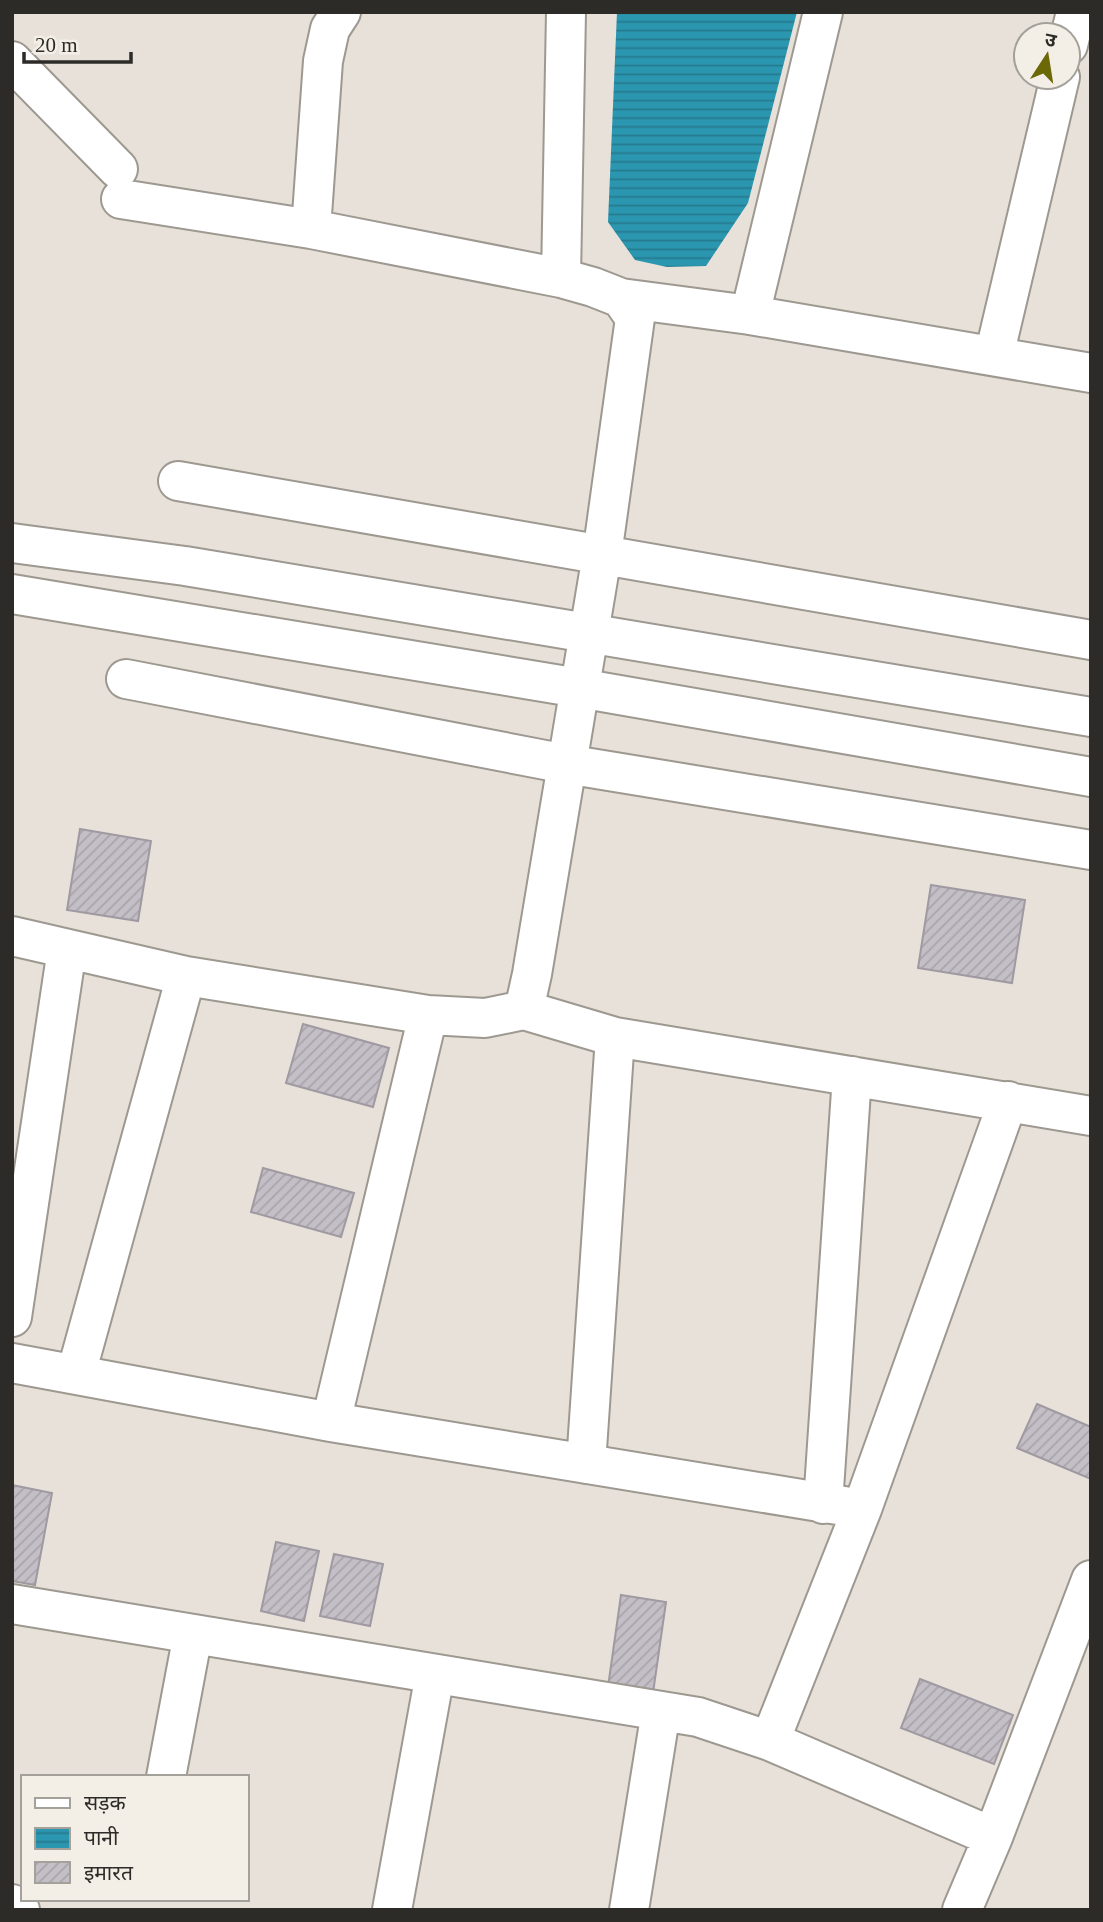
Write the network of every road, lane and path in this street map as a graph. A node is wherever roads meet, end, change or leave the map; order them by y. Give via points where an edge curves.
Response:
1 (341, 12) edge
2 (566, 12) edge
3 (823, 12) edge
4 (12, 61) edge
5 (1057, 91) edge
6 (311, 229) junction
7 (561, 278) junction
8 (621, 298) junction
9 (750, 316) junction
10 (993, 356) junction
11 (1091, 373) edge
12 (178, 481) dead end
13 (12, 543) edge
14 (602, 555) junction
15 (12, 594) edge
16 (589, 633) junction
17 (1091, 640) edge
18 (126, 679) dead end
19 (579, 688) junction
20 (1091, 717) edge
21 (566, 764) junction
22 (1091, 777) edge
23 (1091, 850) edge
24 (12, 936) edge
25 (67, 949) junction
26 (186, 976) junction
27 (524, 1010) junction
28 (429, 1015) junction
29 (615, 1037) junction
30 (852, 1076) junction
31 (1008, 1101) junction
32 (1091, 1116) edge
33 (12, 1317) edge
34 (12, 1363) edge
35 (76, 1374) junction
36 (331, 1422) junction
37 (586, 1464) junction
38 (823, 1504) junction
39 (862, 1508) junction
40 (1091, 1580) edge
41 (12, 1604) edge
42 (193, 1634) junction
43 (435, 1674) junction
44 (661, 1711) junction
45 (770, 1741) junction
46 (166, 1775) edge
47 (993, 1837) junction
48 (12, 1904) edge
49 (638, 1907) edge
50 (20, 1910) edge
51 (392, 1910) edge
52 (962, 1910) edge

1 - 6 street via 330,29 323,61
2 - 7 street
3 - 9 street
4 - 6 street via 120,184
5 - 10 street
6 - 7 street
7 - 8 street
8 - 9 street
8 - 14 street via 635,318
9 - 10 street
10 - 11 street
12 - 14 street
13 - 16 street
14 - 16 street
14 - 17 street
15 - 19 street
16 - 19 street
16 - 20 street
18 - 21 street
19 - 21 street
19 - 22 street
21 - 23 street
21 - 27 street
24 - 25 street
25 - 26 street
25 - 33 street
26 - 28 street
26 - 35 street
27 - 28 street via 485,1018
27 - 29 street
28 - 36 street
29 - 30 street
29 - 37 street
30 - 31 street
30 - 38 street
31 - 32 street
31 - 39 street
34 - 35 street
35 - 36 street
36 - 37 street
37 - 38 street
38 - 39 street
39 - 45 street
40 - 47 street
41 - 42 street
42 - 43 street
42 - 46 street
43 - 44 street
43 - 51 street
44 - 45 street via 698,1717
44 - 49 street
45 - 47 street
47 - 52 street
48 - 50 street

